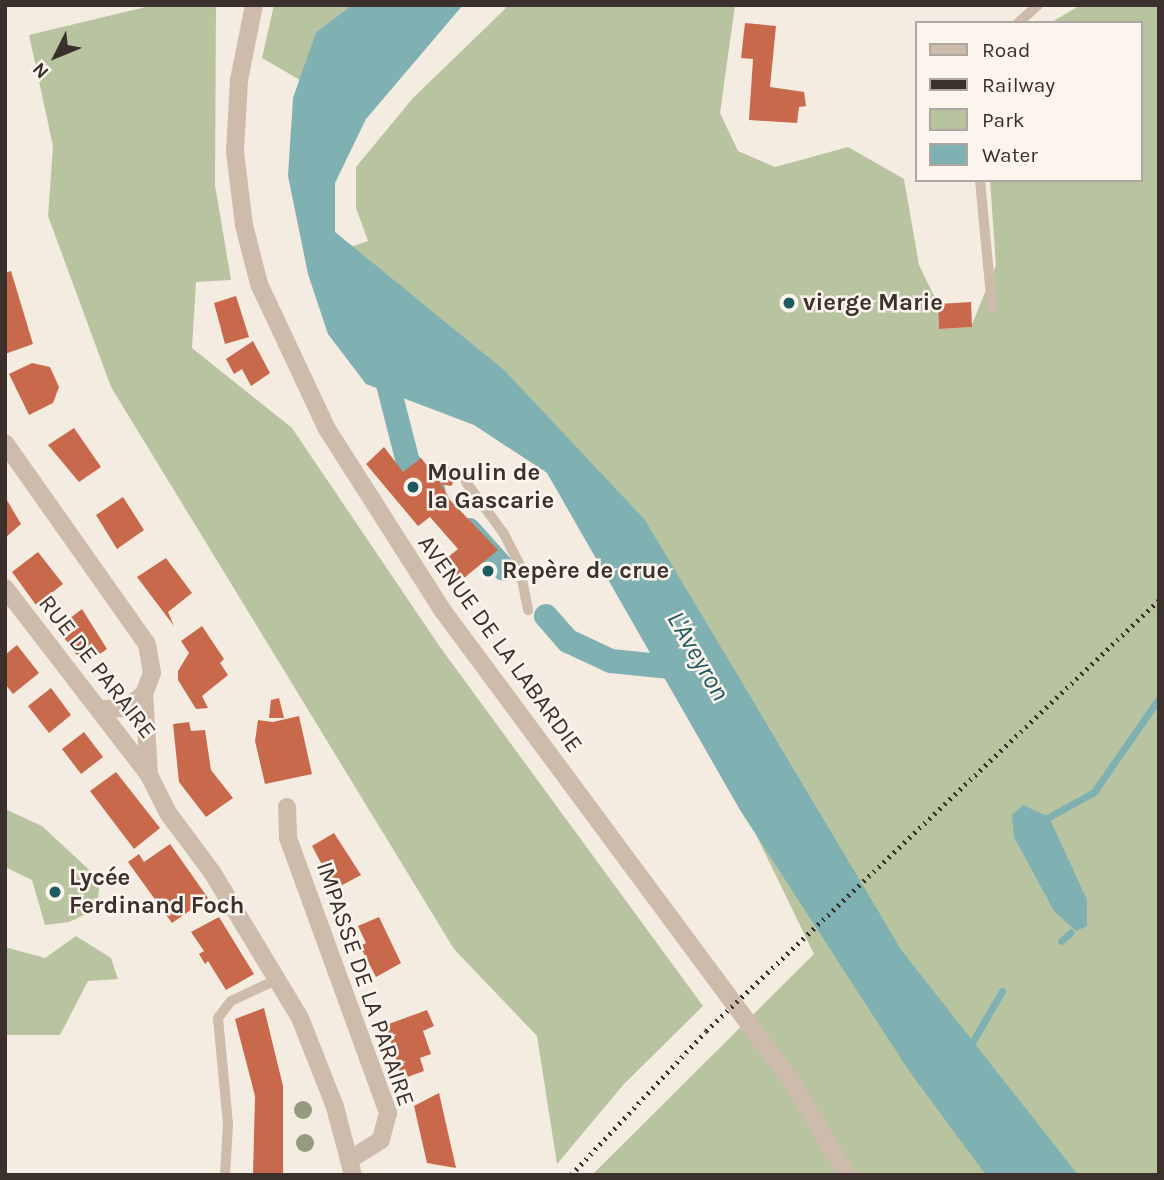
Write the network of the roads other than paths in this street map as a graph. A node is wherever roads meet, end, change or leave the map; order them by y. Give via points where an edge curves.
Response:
1 (254, 5) edge
2 (1038, 5) edge
3 (1020, 21) edge
4 (980, 182) edge
5 (992, 307) dead end
6 (5, 443) edge
7 (466, 482) dead end
8 (5, 589) edge
9 (528, 610) dead end
10 (144, 694) junction
11 (100, 709) junction
12 (149, 775) junction
13 (287, 807) dead end
14 (278, 979) junction
15 (352, 1167) edge
16 (225, 1175) edge
17 (847, 1175) edge

1 - 17 street, AVENUE DE LA LABARDIE via 239,80 235,152 244,225 259,284 327,429 443,611 792,1082
2 - 3 lane
4 - 5 lane
6 - 10 street, RUE DE PARAIRE via 147,645 152,673
7 - 9 lane via 504,534 519,564
8 - 11 street, RUE DE PARAIRE
10 - 11 street via 126,708
10 - 12 street, RUE DE PARAIRE
11 - 12 street, RUE DE PARAIRE
12 - 14 street, RUE DE PARAIRE via 168,813 212,872
13 - 15 street, IMPASSE DE LA PARAIRE via 288,838 388,1114 381,1140
14 - 15 street, RUE DE PARAIRE via 314,1053
14 - 16 lane via 231,1001 218,1018 228,1124

